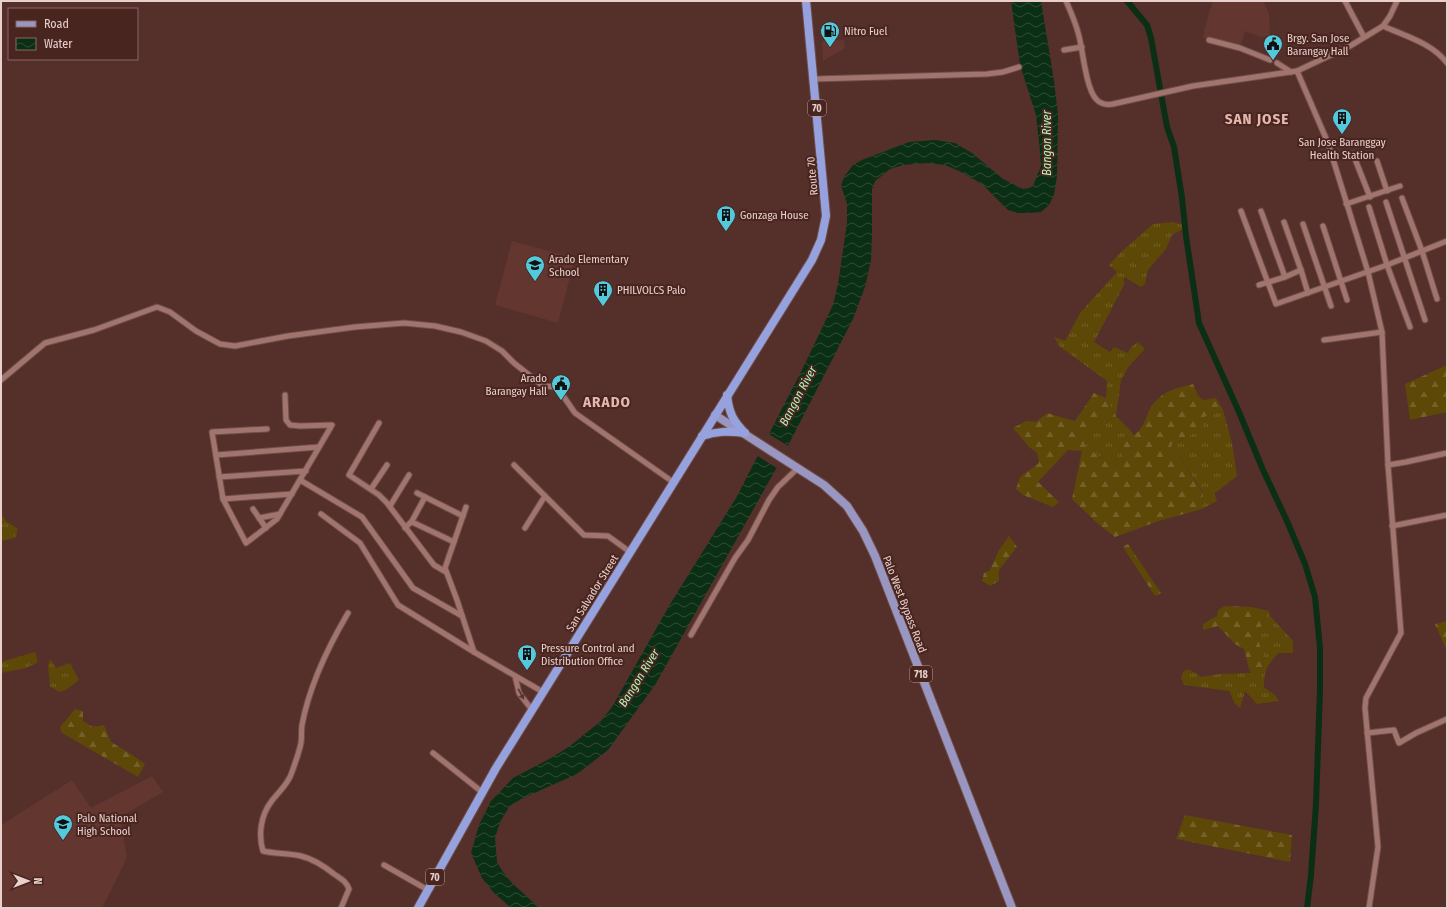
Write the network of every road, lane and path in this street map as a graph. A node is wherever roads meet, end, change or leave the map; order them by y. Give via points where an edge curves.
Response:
1 (806, 1) edge
2 (1066, 1) edge
3 (1345, 1) edge
4 (1396, 1) edge
5 (1383, 26) junction
6 (1364, 36) junction
7 (1209, 40) dead end
8 (1082, 47) junction
9 (1064, 50) dead end
10 (1270, 60) dead end
11 (1276, 63) dead end
12 (1447, 63) edge
13 (1019, 67) dead end
14 (1297, 71) junction
15 (1291, 72) junction
16 (814, 79) junction
17 (1353, 154) dead end
18 (1377, 161) dead end
19 (1400, 186) dead end
20 (1387, 191) junction
21 (1370, 197) junction
22 (1402, 198) dead end
23 (1386, 202) dead end
24 (1346, 204) junction
25 (1369, 207) dead end
26 (1241, 211) dead end
27 (1261, 211) dead end
28 (1284, 222) dead end
29 (1303, 224) dead end
30 (1323, 226) dead end
31 (1447, 241) edge
32 (1422, 251) junction
33 (1405, 258) junction
34 (1387, 265) junction
35 (1301, 270) junction
36 (1368, 272) junction
37 (1285, 277) junction
38 (1340, 281) junction
39 (1268, 283) junction
40 (1259, 285) dead end
41 (1325, 287) junction
42 (1308, 293) junction
43 (1437, 299) dead end
44 (1347, 300) dead end
45 (1331, 306) dead end
46 (1425, 320) dead end
47 (1410, 327) dead end
48 (1382, 332) junction
49 (1324, 340) dead end
50 (1, 380) edge
51 (285, 395) dead end
52 (727, 396) junction
53 (715, 415) junction
54 (379, 423) dead end
55 (267, 429) dead end
56 (745, 434) junction
57 (702, 436) junction
58 (319, 447) junction
59 (1447, 453) edge
60 (216, 455) junction
61 (387, 464) dead end
62 (514, 464) dead end
63 (1388, 465) junction
64 (796, 467) junction
65 (306, 471) junction
66 (409, 475) dead end
67 (219, 477) junction
68 (300, 480) junction
69 (673, 482) junction
70 (371, 489) junction
71 (417, 493) dead end
72 (292, 494) junction
73 (545, 496) junction
74 (425, 497) junction
75 (223, 499) junction
76 (390, 506) junction
77 (466, 507) dead end
78 (253, 509) dead end
79 (280, 514) junction
80 (321, 514) dead end
81 (1447, 515) edge
82 (463, 516) junction
83 (259, 518) junction
84 (412, 522) junction
85 (1392, 526) junction
86 (266, 528) junction
87 (405, 528) junction
88 (525, 528) dead end
89 (454, 542) junction
90 (630, 552) junction
91 (446, 572) junction
92 (348, 613) dead end
93 (462, 616) junction
94 (691, 635) dead end
95 (474, 652) junction
96 (515, 676) junction
97 (543, 692) junction
98 (532, 710) junction
99 (1447, 719) edge
100 (1367, 733) junction
101 (433, 753) dead end
102 (482, 792) junction
103 (384, 865) dead end
104 (428, 890) junction
105 (341, 908) edge
106 (418, 908) edge
107 (1012, 908) edge
108 (1369, 908) edge

1 - 16 highway, Route 70 / 70
2 - 8 street
3 - 6 street
4 - 5 street
5 - 6 street
5 - 12 street via 1428,46
6 - 14 street via 1350,46
7 - 10 street via 1240,48
8 - 9 street
8 - 15 street via 1091,90 1096,100 1103,104 1193,86
11 - 15 street
13 - 16 street via 987,74
14 - 15 street
14 - 24 street via 1328,143
16 - 52 highway, Route 70 / 70 via 826,216 821,240 812,260
17 - 21 street
18 - 20 street
19 - 20 street
20 - 21 street
21 - 24 street
22 - 32 street
23 - 33 street
24 - 36 street
25 - 34 street
26 - 39 street
27 - 37 street
28 - 35 street
29 - 41 street
30 - 38 street
31 - 32 street
32 - 33 street
32 - 43 street
33 - 34 street
33 - 46 street
34 - 36 street
34 - 47 street
35 - 37 street
35 - 42 street
36 - 38 street
36 - 48 street
37 - 39 street
38 - 41 street
38 - 44 street
39 - 40 street
39 - 42 street via 1276,304
41 - 42 street
41 - 45 street
48 - 49 street
48 - 63 street
50 - 69 street via 45,343 94,330 157,307 170,312 220,344 235,346 362,326 404,323 435,326 486,341 502,351 543,386 557,386 575,413
51 - 58 street via 286,420 290,425 332,425
52 - 53 highway, San Salvador Street / 70
52 - 56 highway via 735,423
53 - 56 main road, Palo West Bypass Road / 718
53 - 57 highway, San Salvador Street / 70
54 - 70 street via 349,476
55 - 60 street via 212,432
56 - 57 highway via 721,431
56 - 64 main road, Palo West Bypass Road / 718
57 - 69 highway, San Salvador Street / 70
58 - 60 street
58 - 65 street
59 - 63 street
60 - 67 street
61 - 70 street
62 - 73 street
63 - 85 street
64 - 94 street via 769,500
64 - 107 main road, Palo West Bypass Road / 718 via 824,485 847,506 863,531
65 - 67 street
65 - 68 street
66 - 76 street
67 - 75 street
68 - 72 street
68 - 93 street via 362,516 413,588
69 - 90 highway, San Salvador Street / 70
70 - 76 street
71 - 74 street
72 - 75 street
72 - 79 street
73 - 88 street
73 - 90 street via 584,534 608,536
74 - 82 street
74 - 84 street
75 - 86 street via 246,543
76 - 87 street
77 - 82 street
78 - 83 street
79 - 83 street
79 - 86 street
80 - 95 street via 360,543 398,605
81 - 85 street
82 - 89 street
83 - 86 street
84 - 87 street
84 - 89 street
85 - 100 street via 1401,633 1366,698
87 - 91 street via 434,566
89 - 91 street
90 - 97 highway, San Salvador Street / 70
91 - 93 street
92 - 105 street via 312,689 302,726 301,743 288,781 270,802 261,828 261,844 264,851 301,856 324,866 346,883 349,889
93 - 95 street
95 - 96 street
96 - 97 street
96 -> 98 street via 519,693
97 - 98 highway, San Salvador Street / 70
98 - 102 highway, San Salvador Street / 70
99 - 100 street via 1399,743 1394,730
100 - 108 street via 1378,847
101 - 102 street
102 - 104 highway, San Salvador Street / 70
103 - 104 street
104 - 106 highway, San Salvador Street / 70

